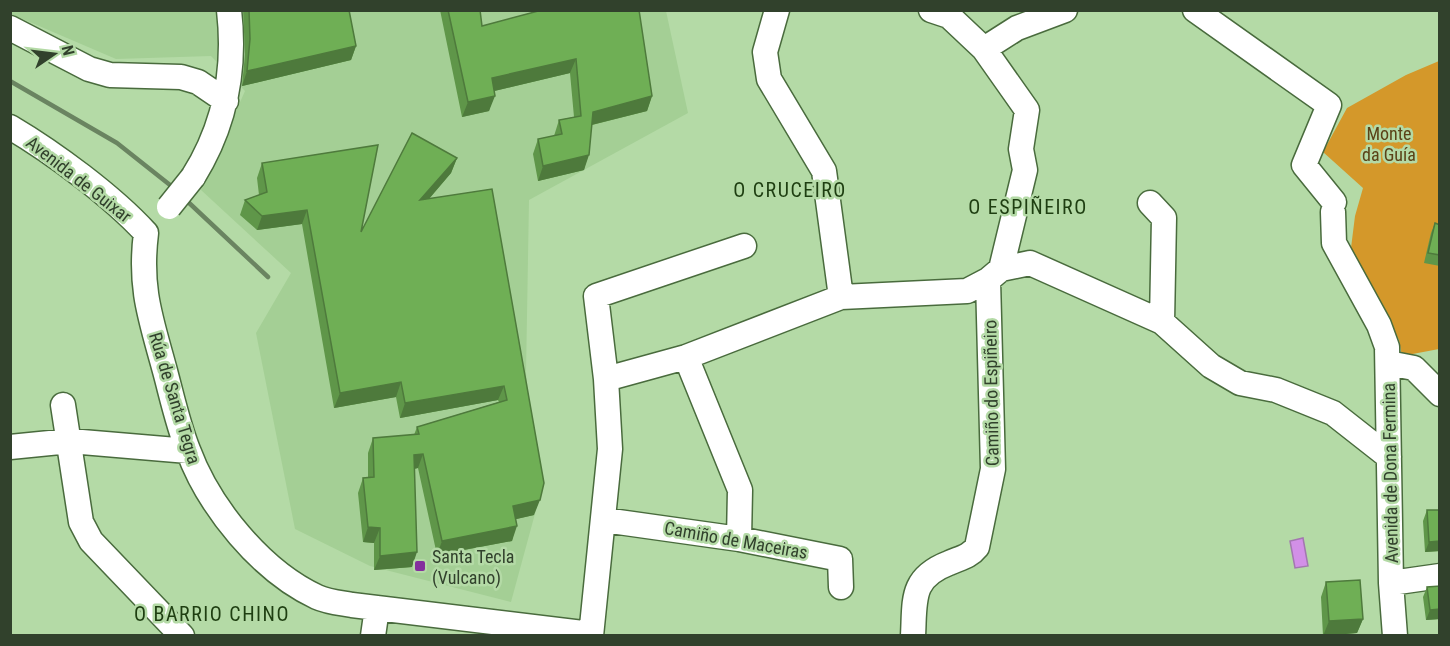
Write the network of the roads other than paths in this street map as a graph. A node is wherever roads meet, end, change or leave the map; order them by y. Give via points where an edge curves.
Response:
1 (229, 10) edge
2 (777, 10) edge
3 (931, 10) edge
4 (1065, 10) edge
5 (1195, 10) edge
6 (10, 28) edge
7 (984, 49) junction
8 (226, 101) junction
9 (10, 127) edge
10 (1150, 203) dead end
11 (146, 233) junction
12 (744, 246) dead end
13 (994, 275) junction
14 (841, 297) junction
15 (1162, 322) junction
16 (686, 357) junction
17 (1388, 363) junction
18 (606, 378) junction
19 (1440, 394) edge
20 (63, 405) dead end
21 (70, 441) junction
22 (10, 447) edge
23 (188, 451) junction
24 (1389, 457) junction
25 (604, 520) junction
26 (739, 539) junction
27 (1440, 576) edge
28 (1391, 583) junction
29 (841, 587) dead end
30 (377, 608) junction
31 (489, 629) edge
32 (591, 635) edge
33 (182, 636) edge
34 (373, 636) edge
35 (913, 636) edge
36 (1395, 636) edge

1 - 8 street via 231,60
2 - 14 street via 765,52 769,79 824,171
3 - 7 street, Camiño do Espiñeiro via 950,16
4 - 7 street via 1017,28
5 - 17 street, Avenida de Dona Fermina via 1329,105 1304,165 1334,207 1334,243 1379,325
6 - 8 street via 89,69 110,75 181,76 198,82
7 - 13 street, Camiño do Espiñeiro via 1027,111 1021,149 1025,170
8 - 11 street, bridge via 213,143 193,177
9 - 11 street, Avenida de Guixar via 131,216
10 - 15 street via 1164,218
11 - 23 street, Rúa de Santa Tegra via 142,267 145,298
12 - 18 street via 596,296
13 - 14 street via 967,291
13 - 15 street via 1030,263
13 - 35 street, Camiño do Espiñeiro via 993,469 977,547 970,555 938,567 922,578 916,591
14 - 16 street
15 - 24 street via 1211,366 1240,382 1276,390 1333,413
16 - 18 street
16 - 26 street via 740,490
17 - 19 street, Avenida de Dona Fermina via 1414,368
17 - 24 street, Avenida de Dona Fermina
18 - 25 street via 610,449
20 - 21 street
21 - 22 street
21 - 23 street
21 - 33 street via 81,522 91,541
23 - 30 street, Rúa de Santa Tegra via 214,504 241,537 286,579 319,598
24 - 28 street, Avenida de Dona Fermina
25 - 26 street, Camiño de Maceiras
25 - 32 street
26 - 29 street, Camiño de Maceiras via 840,559
27 - 28 street, Avenida de Dona Fermina
28 - 36 street, Avenida de Dona Fermina
30 - 31 street, Rúa de Santa Tegra
30 - 34 street
31 - 32 street, Rúa de Santa Tegra

